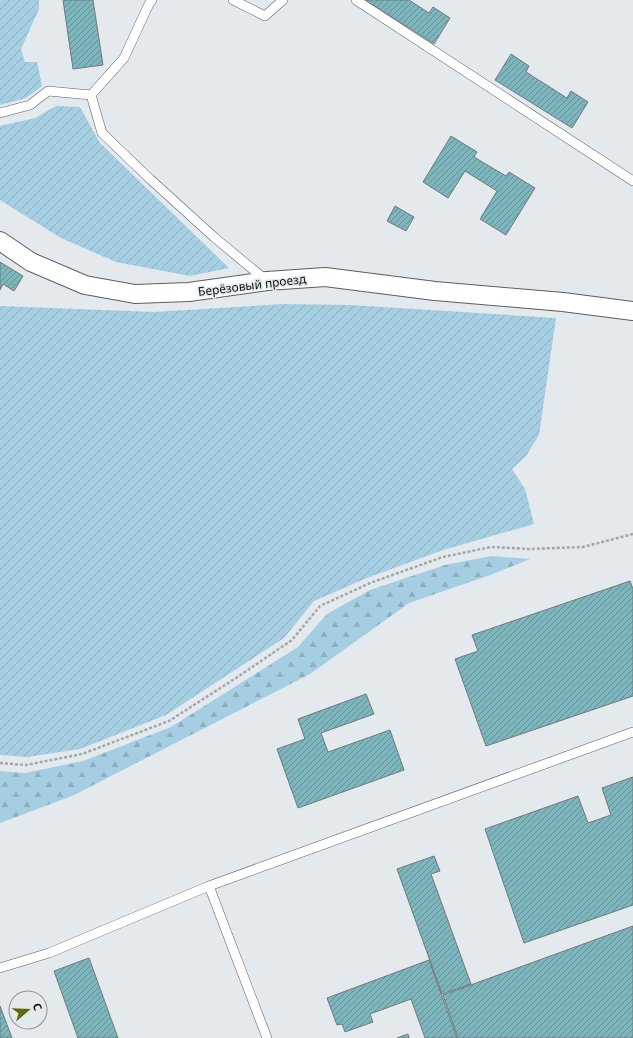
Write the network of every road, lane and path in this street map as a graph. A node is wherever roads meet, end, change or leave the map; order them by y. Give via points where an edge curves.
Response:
1 (152, 0) edge
2 (233, 0) edge
3 (283, 0) edge
4 (356, 0) edge
5 (91, 95) junction
6 (0, 113) edge
7 (633, 181) edge
8 (0, 241) edge
9 (267, 281) junction
10 (633, 311) edge
11 (633, 534) edge
12 (633, 732) edge
13 (0, 763) edge
14 (209, 886) junction
15 (0, 968) edge
16 (267, 1038) edge

1 - 5 lane via 124,58
2 - 3 lane via 264,16
4 - 7 lane
5 - 6 lane via 48,91 30,105
5 - 9 lane via 102,133 150,180
8 - 9 street, Берёзовый проезд via 31,262 85,285 136,294 189,292
9 - 10 street, Берёзовый проезд via 325,277
11 - 13 path via 583,547 490,547 443,557 370,583 320,606 292,640 169,721 82,754 26,765
12 - 14 lane
14 - 15 lane via 49,953
14 - 16 lane

